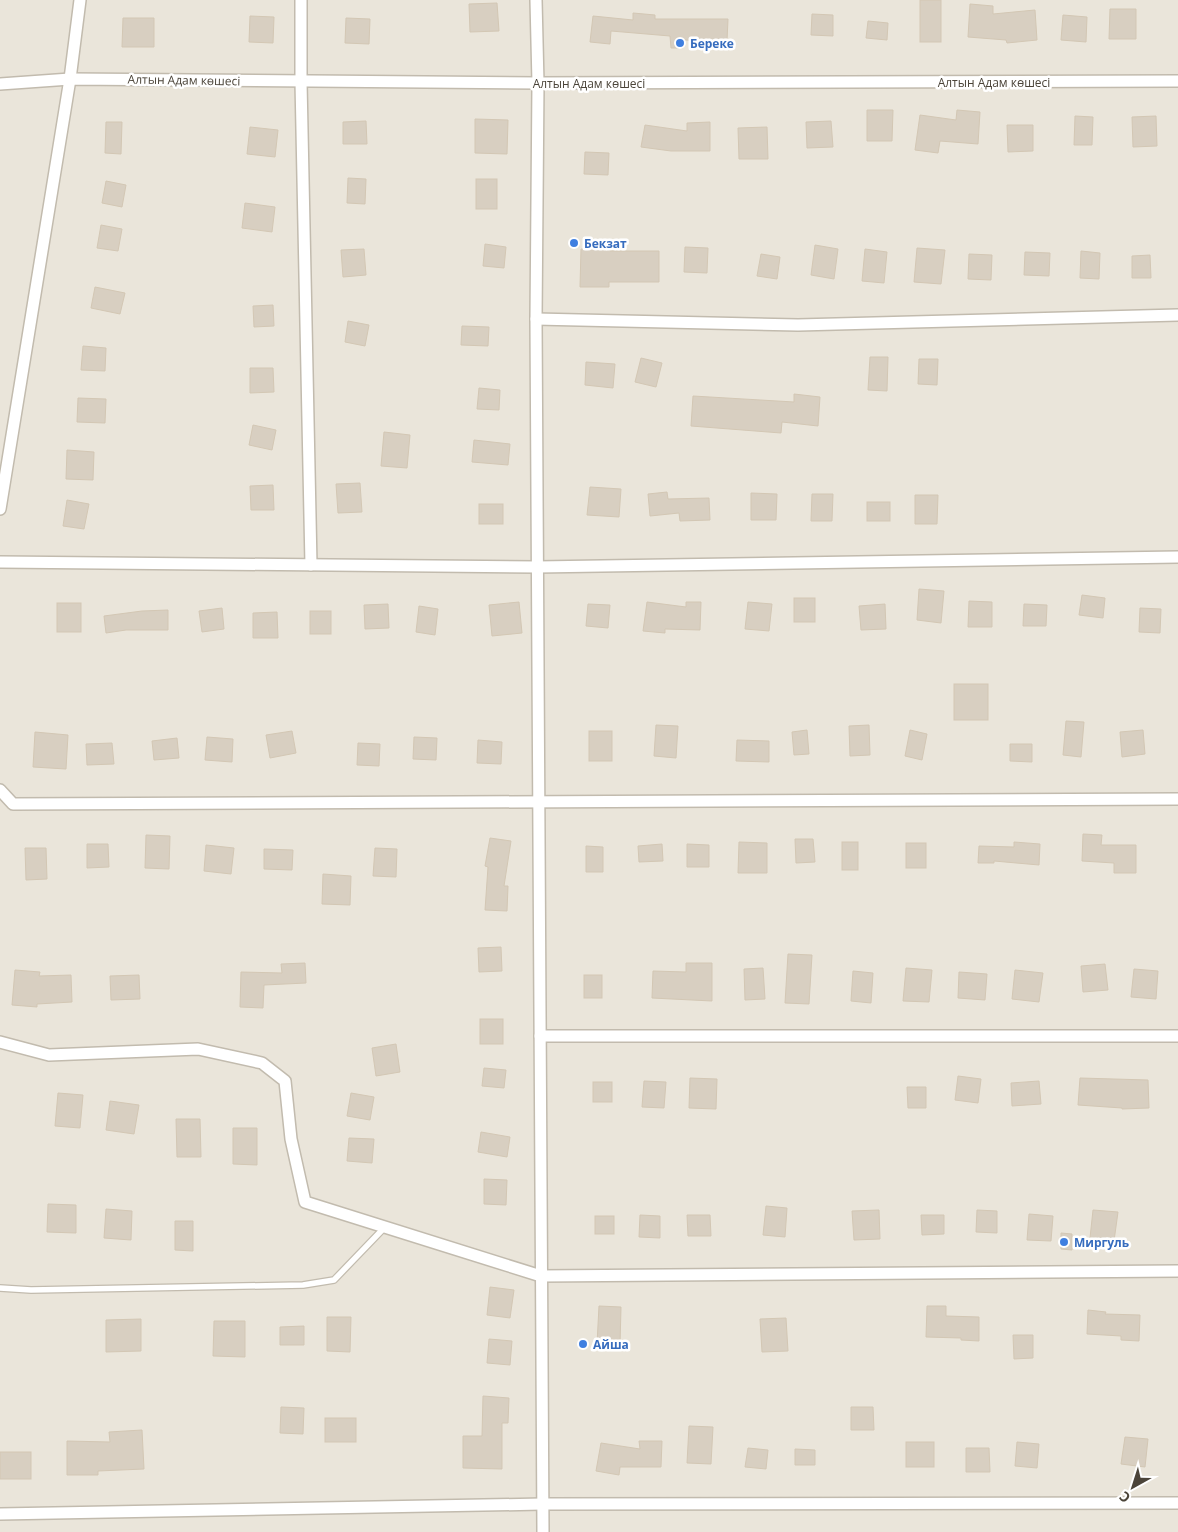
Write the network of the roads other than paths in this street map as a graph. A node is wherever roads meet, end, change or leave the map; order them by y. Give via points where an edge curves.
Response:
1 (80, 0) edge
2 (300, 0) edge
3 (536, 0) edge
4 (70, 79) junction
5 (1178, 81) edge
6 (301, 82) junction
7 (538, 83) junction
8 (0, 84) edge
9 (1178, 315) edge
10 (536, 319) junction
11 (0, 509) edge
12 (1178, 557) edge
13 (0, 562) edge
14 (311, 565) junction
15 (537, 567) junction
16 (0, 790) edge
17 (1178, 798) edge
18 (538, 802) junction
19 (540, 1036) junction
20 (1178, 1036) edge
21 (0, 1042) edge
22 (386, 1227) junction
23 (1178, 1271) edge
24 (541, 1276) junction
25 (0, 1288) edge
26 (1178, 1503) edge
27 (542, 1504) junction
28 (0, 1514) edge
29 (543, 1532) edge

1 - 4 street
2 - 6 street
3 - 7 street
4 - 6 street, Алтын Адам көшесі
4 - 8 street, Алтын Адам көшесі
4 - 11 street
5 - 7 street, Алтын Адам көшесі
6 - 7 street, Алтын Адам көшесі
6 - 14 street
7 - 10 street
9 - 10 street via 798,325
10 - 15 street
12 - 15 street
13 - 14 street
14 - 15 street
15 - 18 street
16 - 18 street via 13,804
17 - 18 street
18 - 19 street
19 - 20 street
19 - 24 street
21 - 22 street via 49,1054 198,1049 262,1063 285,1081 291,1139 305,1202
22 - 24 street
22 - 25 lane via 334,1280 294,1285
23 - 24 street
24 - 27 street
26 - 27 street
27 - 28 street
27 - 29 street

